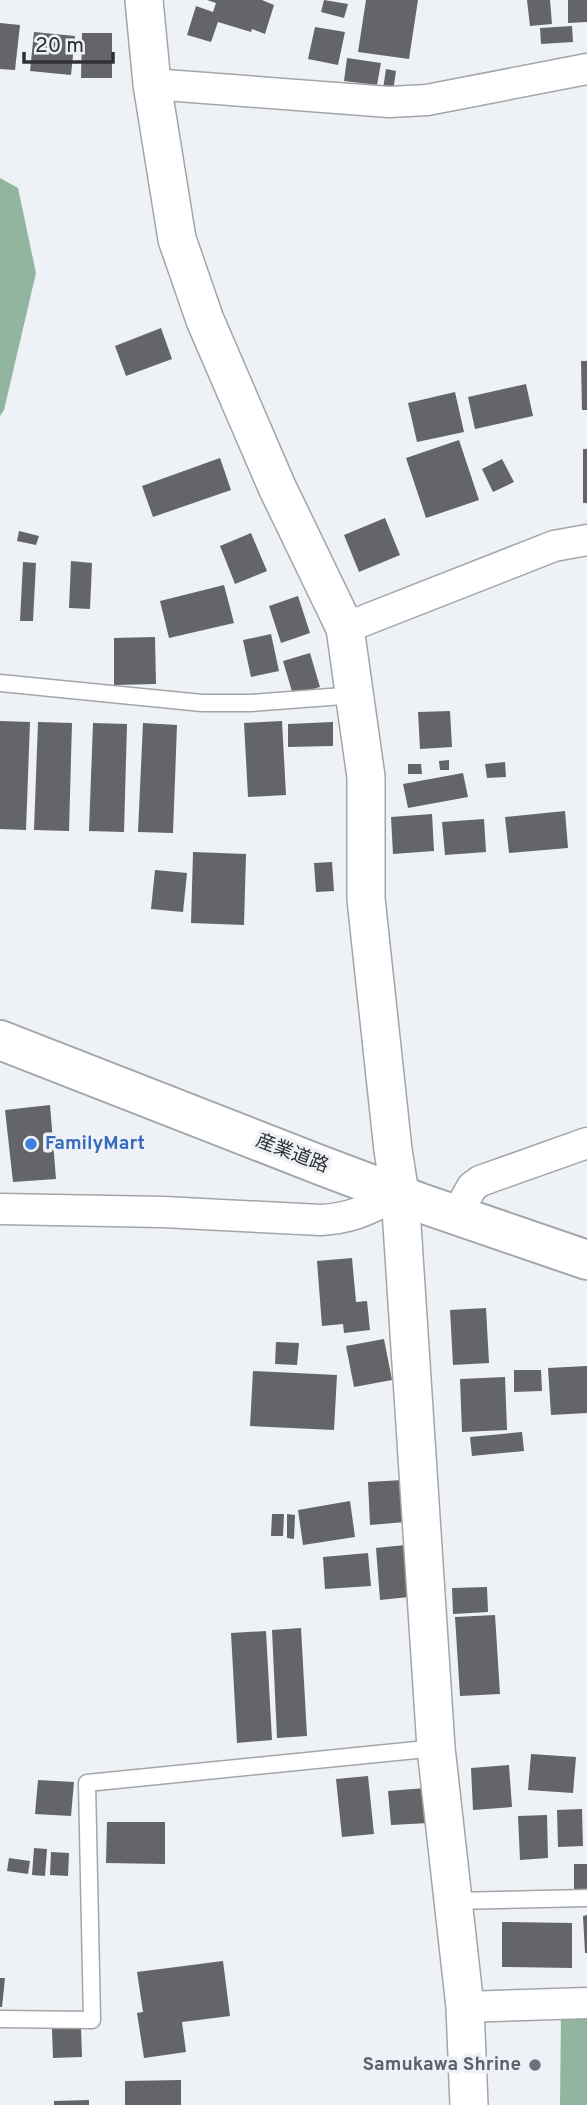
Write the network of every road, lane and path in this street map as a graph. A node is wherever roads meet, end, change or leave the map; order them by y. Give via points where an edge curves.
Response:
1 (144, 0) edge
2 (587, 69) edge
3 (152, 84) junction
4 (587, 540) edge
5 (345, 628) junction
6 (0, 683) edge
7 (356, 695) junction
8 (1, 1043) edge
9 (587, 1143) edge
10 (400, 1194) junction
11 (0, 1209) edge
12 (457, 1214) junction
13 (587, 1260) edge
14 (436, 1748) junction
15 (587, 1898) edge
16 (454, 1901) junction
17 (587, 2003) edge
18 (465, 2007) junction
19 (0, 2019) edge
20 (469, 2105) edge

1 - 3 street
2 - 3 street via 427,100 389,102
3 - 5 street via 177,239 205,320 276,486
4 - 5 street via 554,547
5 - 7 street
6 - 7 lane via 202,703
7 - 10 street via 366,777 366,899
8 - 10 main road, 産業道路
9 - 12 street via 480,1181
10 - 11 street via 359,1214 321,1220
10 - 12 main road, 産業道路
10 - 14 street
12 - 13 main road, 産業道路
14 - 16 street
14 - 19 lane via 86,1783 92,2020
15 - 16 lane
16 - 18 street
17 - 18 street
18 - 20 street

